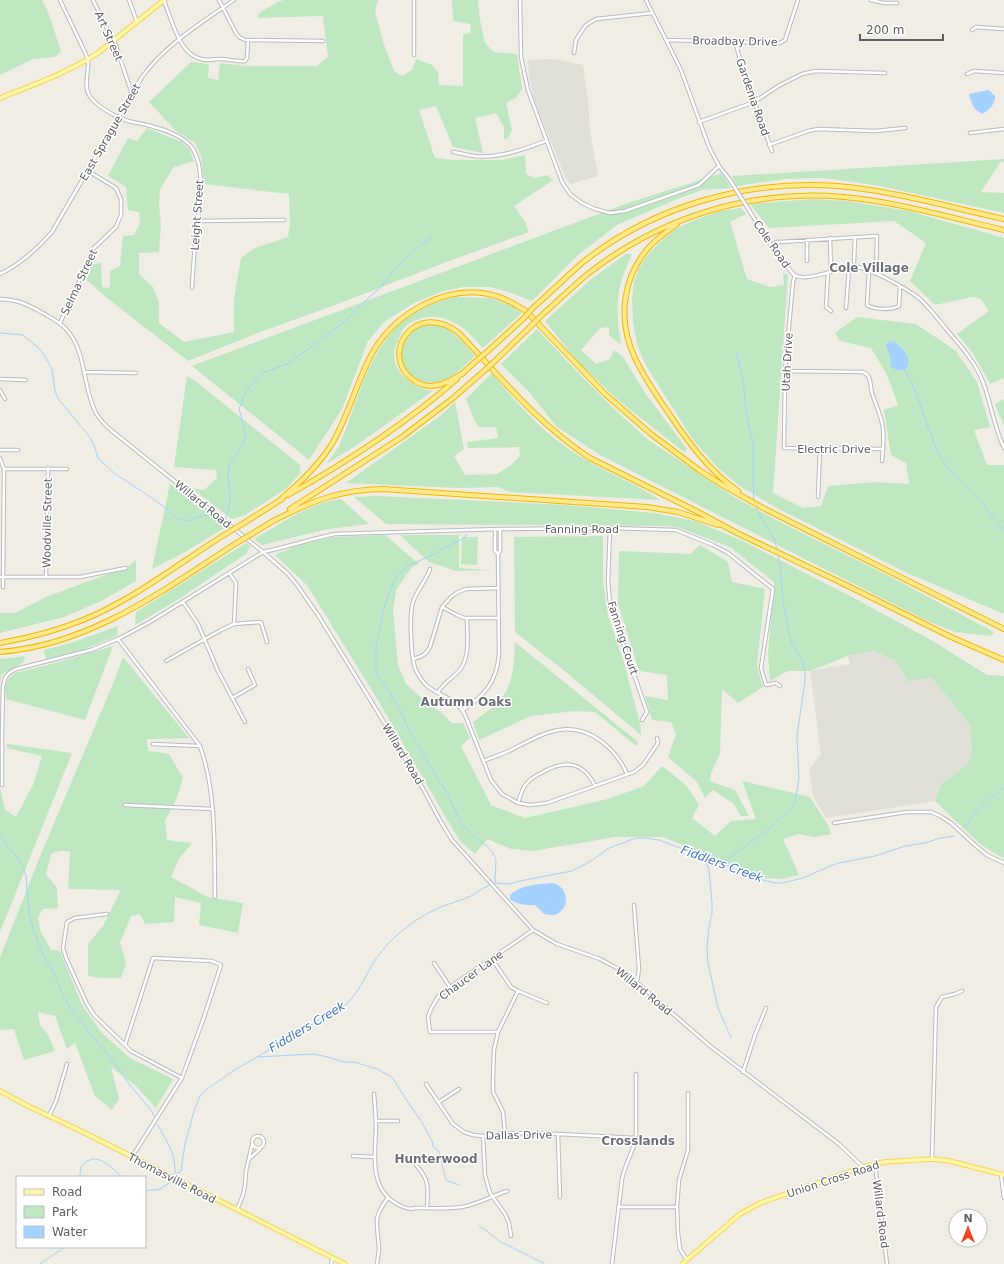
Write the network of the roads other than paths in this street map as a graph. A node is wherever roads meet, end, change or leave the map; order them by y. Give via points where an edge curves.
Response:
1 (60, 0) edge
2 (93, 0) edge
3 (129, 0) edge
4 (165, 0) edge
5 (219, 0) edge
6 (234, 0) edge
7 (414, 0) edge
8 (520, 0) edge
9 (646, 0) edge
10 (798, 0) edge
11 (871, 0) edge
12 (897, 3) dead end
13 (223, 7) junction
14 (652, 13) junction
15 (137, 22) junction
16 (1004, 29) edge
17 (972, 30) dead end
18 (114, 40) junction
19 (180, 40) junction
20 (248, 40) junction
21 (666, 40) junction
22 (323, 41) dead end
23 (735, 41) junction
24 (574, 53) dead end
25 (414, 55) dead end
26 (88, 60) junction
27 (886, 73) dead end
28 (1004, 73) edge
29 (968, 74) dead end
30 (132, 94) junction
31 (0, 98) edge
32 (754, 102) junction
33 (119, 117) junction
34 (700, 122) junction
35 (905, 128) dead end
36 (1004, 129) edge
37 (970, 133) dead end
38 (546, 140) junction
39 (769, 145) junction
40 (772, 151) dead end
41 (453, 152) dead end
42 (719, 166) junction
43 (88, 171) junction
44 (685, 218) junction
45 (1004, 219) edge
46 (284, 220) dead end
47 (197, 221) junction
48 (1004, 230) edge
49 (855, 236) junction
50 (830, 238) junction
51 (807, 240) junction
52 (771, 246) junction
53 (807, 261) dead end
54 (854, 262) dead end
55 (849, 268) junction
56 (869, 271) junction
57 (830, 272) junction
58 (0, 274) edge
59 (876, 274) junction
60 (795, 275) junction
61 (192, 288) dead end
62 (900, 288) junction
63 (0, 299) edge
64 (846, 308) dead end
65 (831, 311) dead end
66 (60, 323) junction
67 (785, 371) junction
68 (85, 372) junction
69 (136, 373) dead end
70 (462, 373) junction
71 (0, 379) edge
72 (26, 380) dead end
73 (0, 390) edge
74 (0, 399) edge
75 (784, 448) joint
76 (1004, 448) edge
77 (820, 449) junction
78 (883, 449) junction
79 (0, 450) edge
80 (18, 450) dead end
81 (0, 458) edge
82 (882, 461) dead end
83 (48, 468) junction
84 (4, 469) junction
85 (67, 469) dead end
86 (818, 497) dead end
87 (280, 500) junction
88 (766, 509) junction
89 (272, 522) junction
90 (610, 528) junction
91 (495, 529) junction
92 (500, 529) junction
93 (0, 533) edge
94 (4, 533) junction
95 (737, 533) junction
96 (263, 552) junction
97 (498, 554) junction
98 (126, 568) dead end
99 (430, 569) dead end
100 (229, 573) junction
101 (2, 577) edge
102 (46, 577) junction
103 (4, 587) dead end
104 (498, 588) junction
105 (183, 602) junction
106 (442, 607) junction
107 (467, 618) junction
108 (498, 618) junction
109 (234, 624) junction
110 (1004, 629) edge
111 (118, 639) junction
112 (205, 640) junction
113 (0, 642) edge
114 (267, 642) dead end
115 (0, 652) edge
116 (413, 659) junction
117 (1004, 660) edge
118 (166, 661) dead end
119 (248, 669) dead end
120 (780, 686) dead end
121 (438, 692) junction
122 (232, 698) junction
123 (463, 710) junction
124 (642, 720) dead end
125 (244, 722) dead end
126 (657, 738) dead end
127 (153, 744) dead end
128 (200, 746) junction
129 (483, 761) junction
130 (627, 774) junction
131 (2, 785) dead end
132 (595, 786) junction
133 (518, 802) junction
134 (125, 805) dead end
135 (212, 808) junction
136 (834, 823) dead end
137 (1004, 863) edge
138 (215, 897) dead end
139 (634, 905) dead end
140 (107, 914) dead end
141 (533, 930) junction
142 (492, 959) junction
143 (434, 962) dead end
144 (637, 982) junction
145 (450, 987) junction
146 (962, 990) dead end
147 (518, 992) junction
148 (547, 1003) dead end
149 (766, 1008) dead end
150 (498, 1032) junction
151 (125, 1045) junction
152 (67, 1064) dead end
153 (743, 1072) junction
154 (636, 1074) dead end
155 (182, 1078) junction
156 (426, 1084) dead end
157 (460, 1089) dead end
158 (0, 1091) edge
159 (688, 1093) dead end
160 (374, 1094) dead end
161 (439, 1102) junction
162 (48, 1116) junction
163 (376, 1121) junction
164 (398, 1121) dead end
165 (506, 1133) junction
166 (558, 1134) junction
167 (484, 1136) junction
168 (636, 1138) junction
169 (252, 1145) junction
170 (260, 1148) junction
171 (353, 1156) dead end
172 (132, 1157) junction
173 (375, 1157) junction
174 (932, 1159) junction
175 (249, 1160) junction
176 (875, 1164) junction
177 (416, 1165) dead end
178 (863, 1167) junction
179 (1003, 1175) edge
180 (506, 1190) dead end
181 (492, 1196) junction
182 (388, 1197) junction
183 (560, 1197) dead end
184 (1004, 1198) edge
185 (618, 1207) junction
186 (677, 1207) junction
187 (428, 1208) junction
188 (236, 1210) junction
189 (511, 1236) dead end
190 (333, 1258) junction
191 (687, 1260) junction
192 (331, 1264) edge
193 (345, 1264) edge
194 (377, 1264) edge
195 (612, 1264) edge
196 (682, 1264) edge
197 (888, 1264) edge

1 - 26 street, Leight Street
2 - 18 street, Art Street via 110,37
3 - 15 street
4 - 15 main road
4 - 19 street
5 - 13 street
6 - 13 street, East Sprague Street
7 - 25 street
8 - 38 street via 521,57 528,90
9 - 14 street, Cole Road
10 - 23 street, Broadbay Drive via 785,40
11 - 12 street
13 - 19 street, East Sprague Street
13 - 20 street via 239,37
14 - 21 street, Cole Road
14 - 24 street via 596,19 586,25 579,35
15 - 18 main road
16 - 17 street via 976,27
18 - 26 main road
18 - 30 street, Art Street
19 - 20 street via 186,51 199,59 240,62 247,58
19 - 30 street, East Sprague Street via 155,60
20 - 22 street
21 - 23 street, Broadbay Drive
21 - 34 street, Cole Road via 681,70
23 - 32 street, Gardenia Road
26 - 31 main road
26 - 33 street, Leight Street via 87,90 91,99
27 - 32 street via 816,71 802,74
28 - 29 street via 974,71
30 - 33 street, East Sprague Street
32 - 34 street
32 - 39 street, Gardenia Road
33 - 43 street, East Sprague Street
33 - 47 street, Leight Street via 126,121 160,128 193,149 200,175
34 - 42 street, Cole Road
35 - 39 street via 818,129
36 - 37 street
38 - 41 street via 506,154 475,156
38 - 42 street via 562,182 570,194 595,210 610,213 624,212 699,184
39 - 40 street, Gardenia Road
42 - 52 street, Cole Road, bridge
43 - 58 street, East Sprague Street via 58,223 41,244 20,262
43 - 66 street, Selma Street via 116,188 121,199 121,214 116,227 94,248
44 - 48 highway via 731,204 757,200 814,196 844,197 874,201
44 - 88 highway via 651,245 632,274 624,311 629,342 661,403 690,444 729,484
44 - 89 highway, bridge via 652,233 608,259 573,286 452,399 402,437
45 - 70 highway, bridge via 894,195 837,186 782,186 712,198 650,221 583,263
46 - 47 street
47 - 61 street, Leight Street
49 - 50 street
49 - 54 street
49 - 59 street via 877,236
50 - 51 street
50 - 57 street
51 - 52 street via 776,242
51 - 53 street
52 - 60 street, Cole Road
55 - 56 street, Cole Road
55 - 57 street, Cole Road
55 - 64 street
56 - 59 street, Cole Road
56 - 62 street via 867,304 871,307 899,306
57 - 60 street, Cole Road via 805,277
57 - 65 street via 826,307
59 - 62 street, Cole Road
60 - 67 street, Utah Drive
62 - 76 street, Cole Road via 923,302 977,370
63 - 66 street, Willard Road via 22,302
66 - 68 street, Willard Road via 73,339
67 - 75 street, Utah Drive
67 - 78 street via 867,373 882,424
68 - 69 street
68 - 96 street, Willard Road via 93,407 106,426
70 - 87 highway via 388,432
70 - 95 highway via 438,385 415,382 404,371 400,361 403,338 412,328 424,322 448,326 459,333 534,413 574,448 608,468
71 - 72 street
73 - 74 street via 6,399
75 - 77 street, Electric Drive
77 - 78 street, Electric Drive
77 - 86 street
78 - 82 street
79 - 80 street
81 - 84 street
83 - 84 street
83 - 85 street
83 - 102 street, Woodville Street
84 - 94 street
87 - 88 highway via 312,470 330,447 344,421 370,358 391,329 409,314 430,302 448,295 472,292 496,296 526,311 606,394 651,434 699,470
87 - 113 highway, bridge via 109,607 56,630
88 - 110 highway
89 - 95 highway via 328,496 383,489 647,507 692,516
89 - 115 highway, bridge via 149,599 98,626 42,645
90 - 92 street, Fanning Road
90 - 120 street, Fanning Road via 676,530 728,553 773,589 761,668 766,685 776,683
90 - 124 street, Fanning Court via 610,605 647,712
91 - 92 street, Fanning Road
91 - 96 street, Fanning Road via 336,534
91 - 97 street via 495,551
92 - 97 street
93 - 94 street
94 - 101 street
95 - 117 highway
96 - 100 street
96 - 141 street, Willard Road via 288,574 307,598 379,714 452,840
97 - 104 street
98 - 102 street via 80,577
99 - 116 street via 416,593 412,606 410,620
100 - 105 street
100 - 109 street via 236,583
101 - 102 street
101 - 103 street
104 - 106 street via 462,590
104 - 108 street
105 - 111 street
105 - 112 street
106 - 107 street
106 - 116 street via 430,647 421,658
107 - 108 street
107 - 121 street via 467,654 458,672 443,684
108 - 123 street via 499,654 496,673 490,686 478,700
109 - 112 street
109 - 114 street via 261,622
111 - 128 street
111 - 131 street via 91,650 16,669 5,678
112 - 118 street
112 - 122 street
116 - 121 street via 422,681
119 - 122 street via 255,685
121 - 123 street via 456,702
122 - 125 street
123 - 129 street
126 - 130 street via 658,743 643,765
127 - 128 street
128 - 135 street via 205,760
129 - 130 street via 540,735 570,729 590,734 607,745 621,760
129 - 133 street via 498,790
130 - 132 street
132 - 133 street via 542,804
132 - 133 street via 590,776 581,768 560,765 530,780 524,786
134 - 135 street
135 - 138 street
136 - 137 street via 907,812 931,812 951,823 986,854
139 - 144 street via 639,969
140 - 151 street via 75,918 67,922 63,948 94,1015
141 - 142 street, Chaucer Lane
141 - 144 street, Willard Road via 557,944 606,962
142 - 145 street, Chaucer Lane
142 - 147 street
143 - 145 street
144 - 153 street, Willard Road
145 - 150 street, Chaucer Lane via 438,997 431,1009 428,1017 430,1032
146 - 174 street via 942,997 936,1007
147 - 148 street
147 - 150 street
149 - 153 street
150 - 165 street via 494,1050 493,1092 503,1112
151 - 155 street via 139,1056
151 - 155 street via 153,958 212,961 221,965
152 - 162 street via 56,1101
153 - 178 street, Willard Road via 839,1144
154 - 168 street
155 - 172 street
156 - 161 street, Dallas Drive
157 - 161 street
158 - 162 main road, Thomasville Road
159 - 186 street via 688,1150 679,1180
160 - 163 street
161 - 167 street, Dallas Drive via 453,1124 464,1132
162 - 172 main road, Thomasville Road
163 - 164 street
163 - 173 street
165 - 166 street, Dallas Drive
165 - 167 street, Dallas Drive
166 - 168 street, Dallas Drive
166 - 183 street
167 - 181 street via 485,1175
168 - 185 street via 624,1170
169 - 170 street via 254,1148
169 - 170 street via 253,1138 261,1137 264,1142
169 - 175 street
170 - 175 street
171 - 173 street
172 - 188 main road, Thomasville Road
173 - 182 street via 377,1180
174 - 176 main road, Union Cross Road
174 - 179 main road, Union Cross Road via 950,1161
175 - 188 street via 243,1195
176 - 178 main road, Union Cross Road
176 - 197 street, Willard Road
177 - 187 street via 426,1180
178 - 191 main road, Union Cross Road via 760,1204 740,1214
179 - 184 street
180 - 181 street
181 - 187 street via 463,1206
181 - 189 street via 505,1214
182 - 187 street via 406,1208
182 - 194 street via 377,1218 380,1249
185 - 186 street
185 - 195 street
186 - 191 street via 680,1249
188 - 190 main road, Thomasville Road
190 - 192 street
190 - 193 main road, Thomasville Road
191 - 196 main road, Union Cross Road

